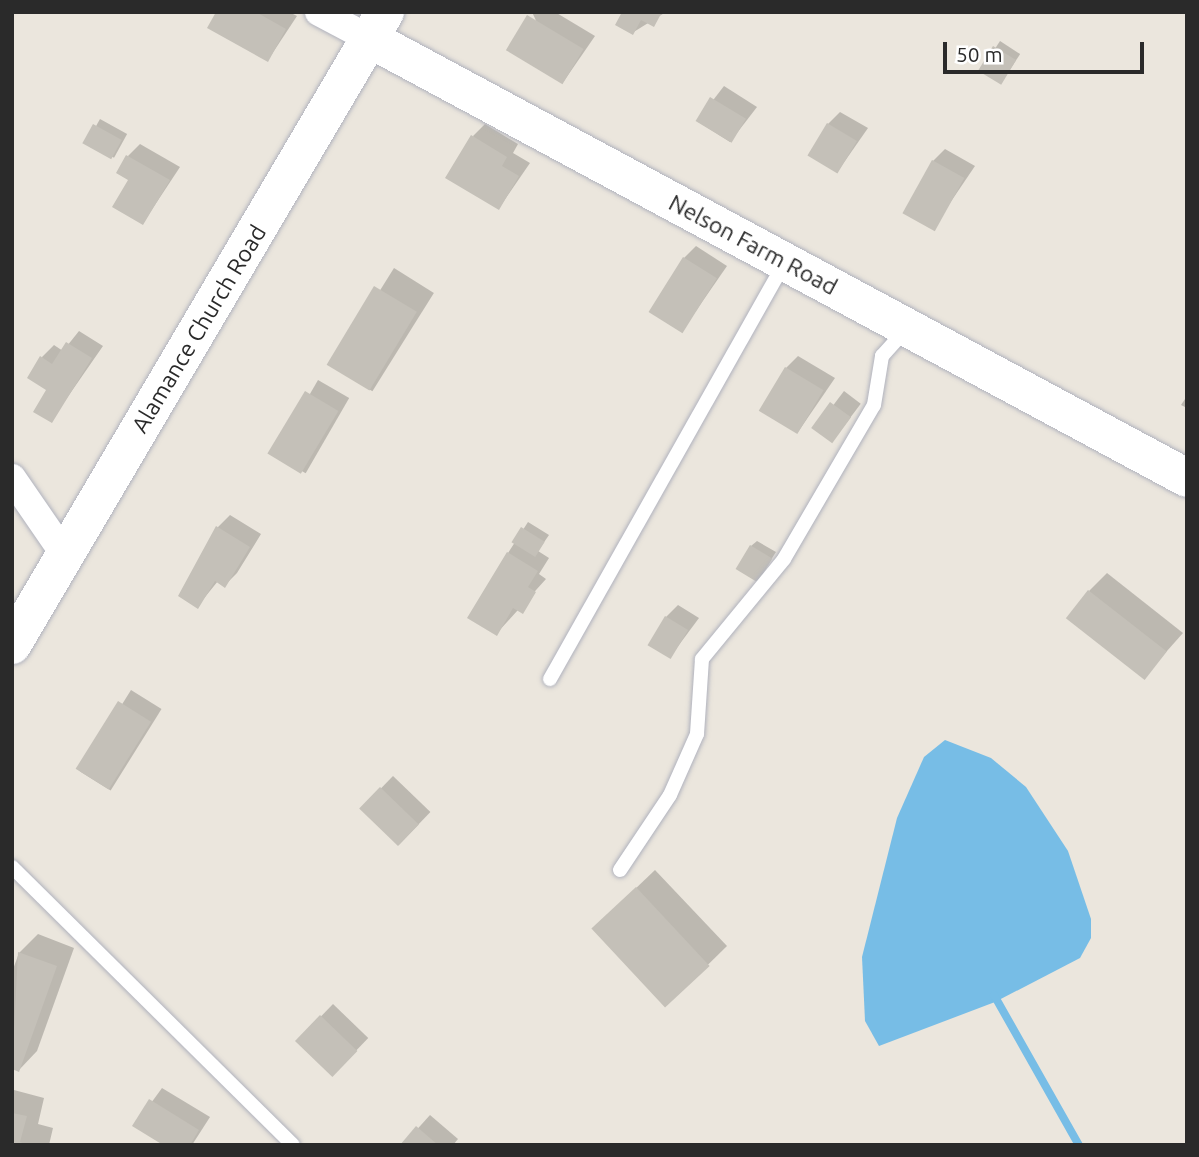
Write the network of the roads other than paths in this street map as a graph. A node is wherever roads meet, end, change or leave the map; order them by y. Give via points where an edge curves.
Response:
1 (319, 12) edge
2 (377, 26) edge
3 (785, 262) junction
4 (907, 328) junction
5 (12, 478) edge
6 (1187, 478) edge
7 (65, 555) junction
8 (12, 645) edge
9 (550, 679) dead end
10 (12, 867) edge
11 (620, 870) dead end
12 (293, 1145) edge

1 - 2 street, Nelson Farm Road
2 - 3 street, Nelson Farm Road
2 - 7 street, Alamance Church Road
3 - 4 street, Nelson Farm Road
3 - 9 lane
4 - 6 street, Nelson Farm Road
4 - 11 lane via 881,356 874,405 784,559 702,659 697,734 670,795
5 - 7 street
7 - 8 street, Alamance Church Road
10 - 12 lane

